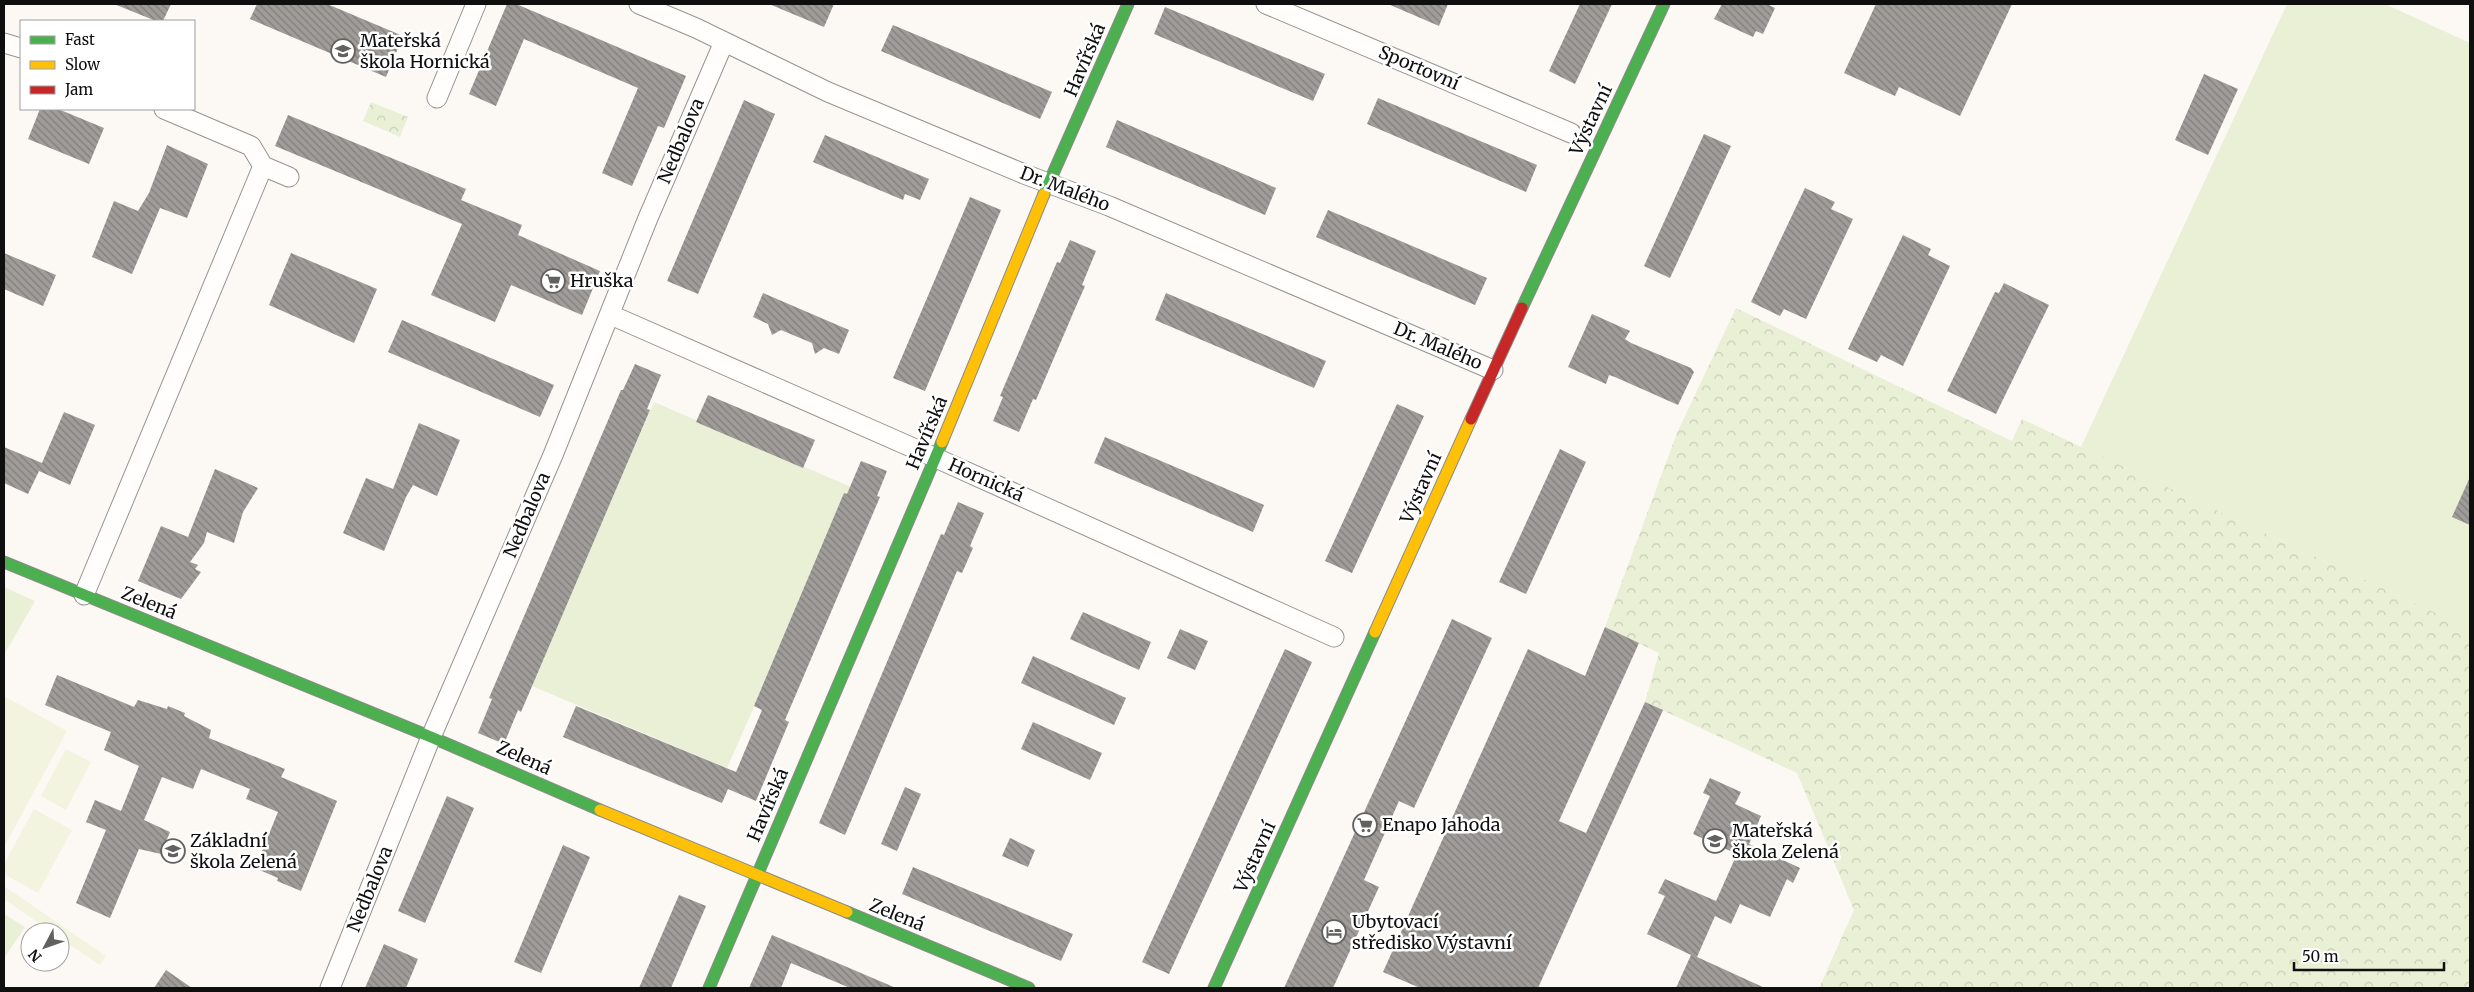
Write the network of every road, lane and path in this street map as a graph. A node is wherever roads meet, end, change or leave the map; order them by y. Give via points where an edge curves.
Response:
1 (476, 4) edge
2 (639, 4) edge
3 (1128, 4) edge
4 (1266, 4) edge
5 (1664, 4) edge
6 (724, 42) junction
7 (4, 43) edge
8 (20, 48) edge
9 (437, 98) dead end
10 (166, 110) edge
11 (1571, 133) dead end
12 (264, 166) junction
13 (289, 177) dead end
14 (1049, 183) junction
15 (611, 315) junction
16 (1493, 370) junction
17 (936, 458) junction
18 (4, 562) edge
19 (84, 596) junction
20 (1334, 637) dead end
21 (431, 737) junction
22 (756, 876) junction
23 (330, 988) edge
24 (709, 988) edge
25 (1029, 988) edge
26 (1214, 988) edge

1 - 9 street
2 - 6 street, Dr. Malého
3 - 14 street, Havířská
4 - 11 street, Sportovní
5 - 16 street, Výstavní
6 - 14 street, Dr. Malého via 828,92
6 - 15 street, Nedbalova via 648,218
7 - 8 street
10 - 12 street via 251,146
12 - 13 street
12 - 19 street
14 - 16 street, Dr. Malého
14 - 17 street, Havířská
15 - 17 street, Hornická
15 - 21 street, Nedbalova
16 - 26 street, Výstavní
17 - 20 street, Hornická
17 - 22 street, Havířská
18 - 19 street, Zelená
19 - 21 street, Zelená
21 - 22 street, Zelená
21 - 23 street, Nedbalova
22 - 24 street, Havířská
22 - 25 street, Zelená

